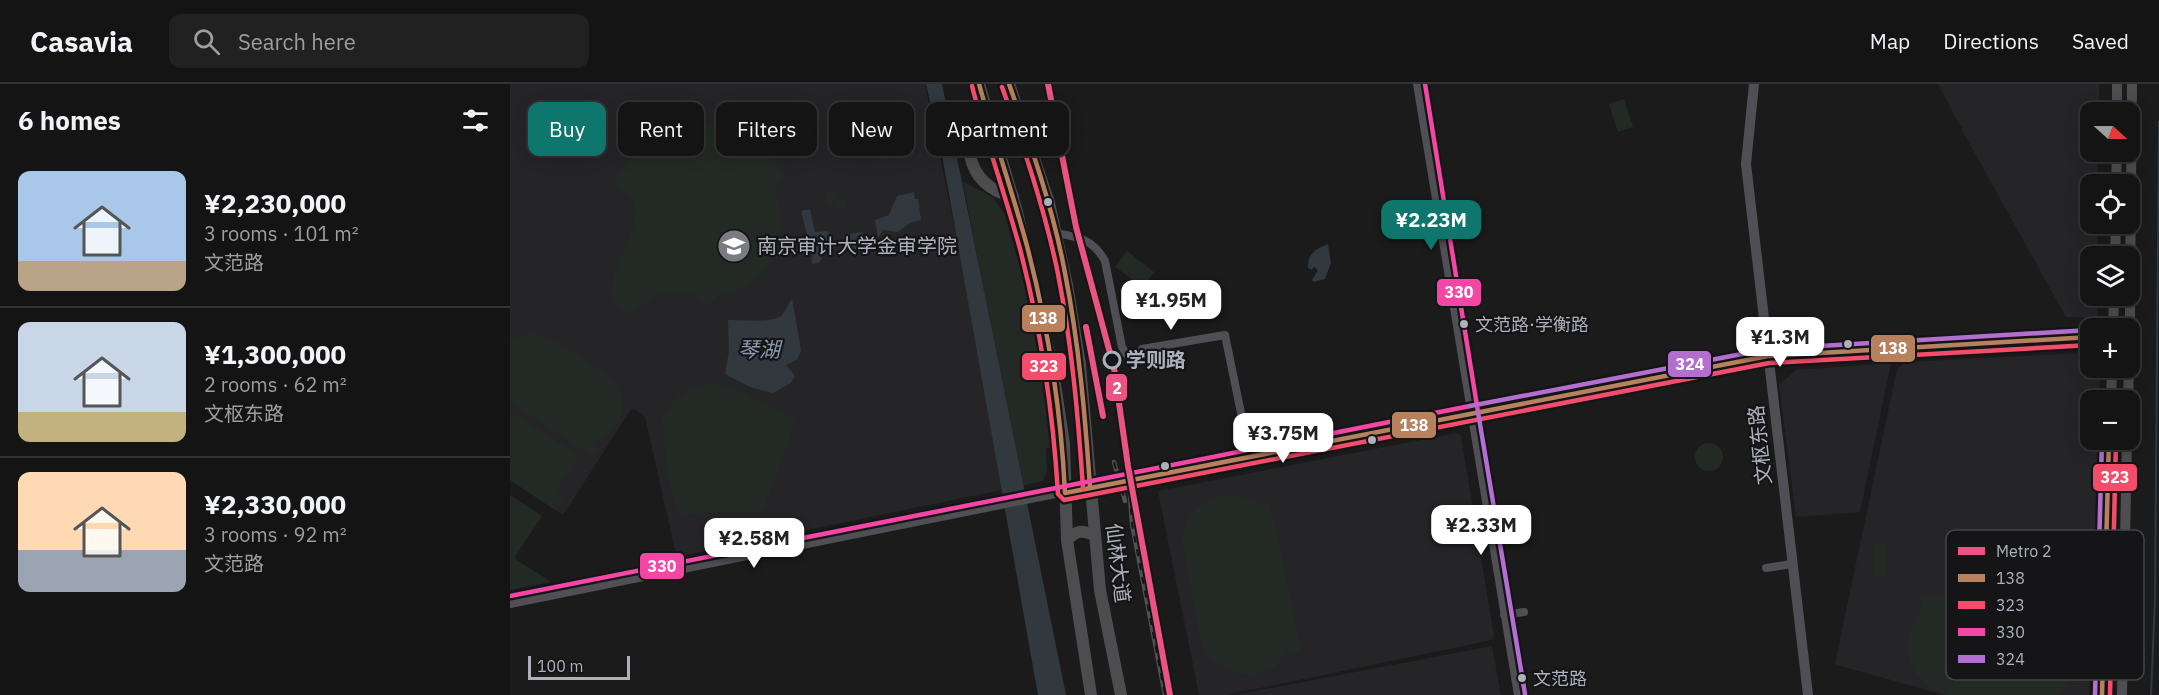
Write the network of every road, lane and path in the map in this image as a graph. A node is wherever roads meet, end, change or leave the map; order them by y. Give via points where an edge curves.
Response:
1 (1009, 84) edge
2 (1417, 84) edge
3 (1754, 84) edge
4 (2117, 84) edge
5 (2132, 84) edge
6 (980, 88) edge
7 (2117, 102) edge
8 (1013, 197) junction
9 (1056, 233) junction
10 (2130, 246) edge
11 (2080, 338) edge
12 (1768, 356) junction
13 (1471, 413) junction
14 (1087, 443) junction
15 (1064, 444) junction
16 (2109, 450) edge
17 (2127, 450) edge
18 (1250, 457) junction
19 (1090, 487) junction
20 (1065, 493) junction
21 (2107, 530) edge
22 (2125, 530) edge
23 (1094, 535) junction
24 (1066, 540) junction
25 (1792, 564) junction
26 (1766, 568) dead end
27 (510, 604) edge
28 (1524, 612) dead end
29 (1504, 615) junction
30 (2102, 680) edge
31 (2122, 680) edge
32 (1091, 695) edge
33 (1121, 695) edge
34 (1518, 695) edge
35 (1808, 695) edge
36 (2102, 695) edge
37 (2122, 695) edge

1 - 9 main road, 仙林大道
2 - 13 street
3 - 12 street, 文枢东路 via 1746,164
4 - 7 main road
5 - 10 main road
6 - 8 main road
6 - 8 main road via 968,127 975,174 995,192
8 - 15 main road via 1044,322
9 - 14 main road, 仙林大道 via 1080,365
9 - 18 street via 1083,237 1105,261 1122,347 1127,355 1225,334
11 - 12 street
12 - 13 street
12 - 25 street, 文枢东路
13 - 18 street
13 - 29 street
14 - 15 main road via 1080,449
14 - 19 main road, 仙林大道
15 - 20 main road
16 - 21 main road
17 - 22 main road
18 - 19 street
19 - 20 street
19 - 23 main road, 仙林大道
20 - 24 main road
20 - 27 street
23 - 24 main road via 1083,530
23 - 33 main road, 仙林大道 via 1100,590
24 - 32 main road
25 - 26 street
25 - 35 street, 文枢东路
28 - 29 street
29 - 34 street
30 - 36 main road
31 - 37 main road

